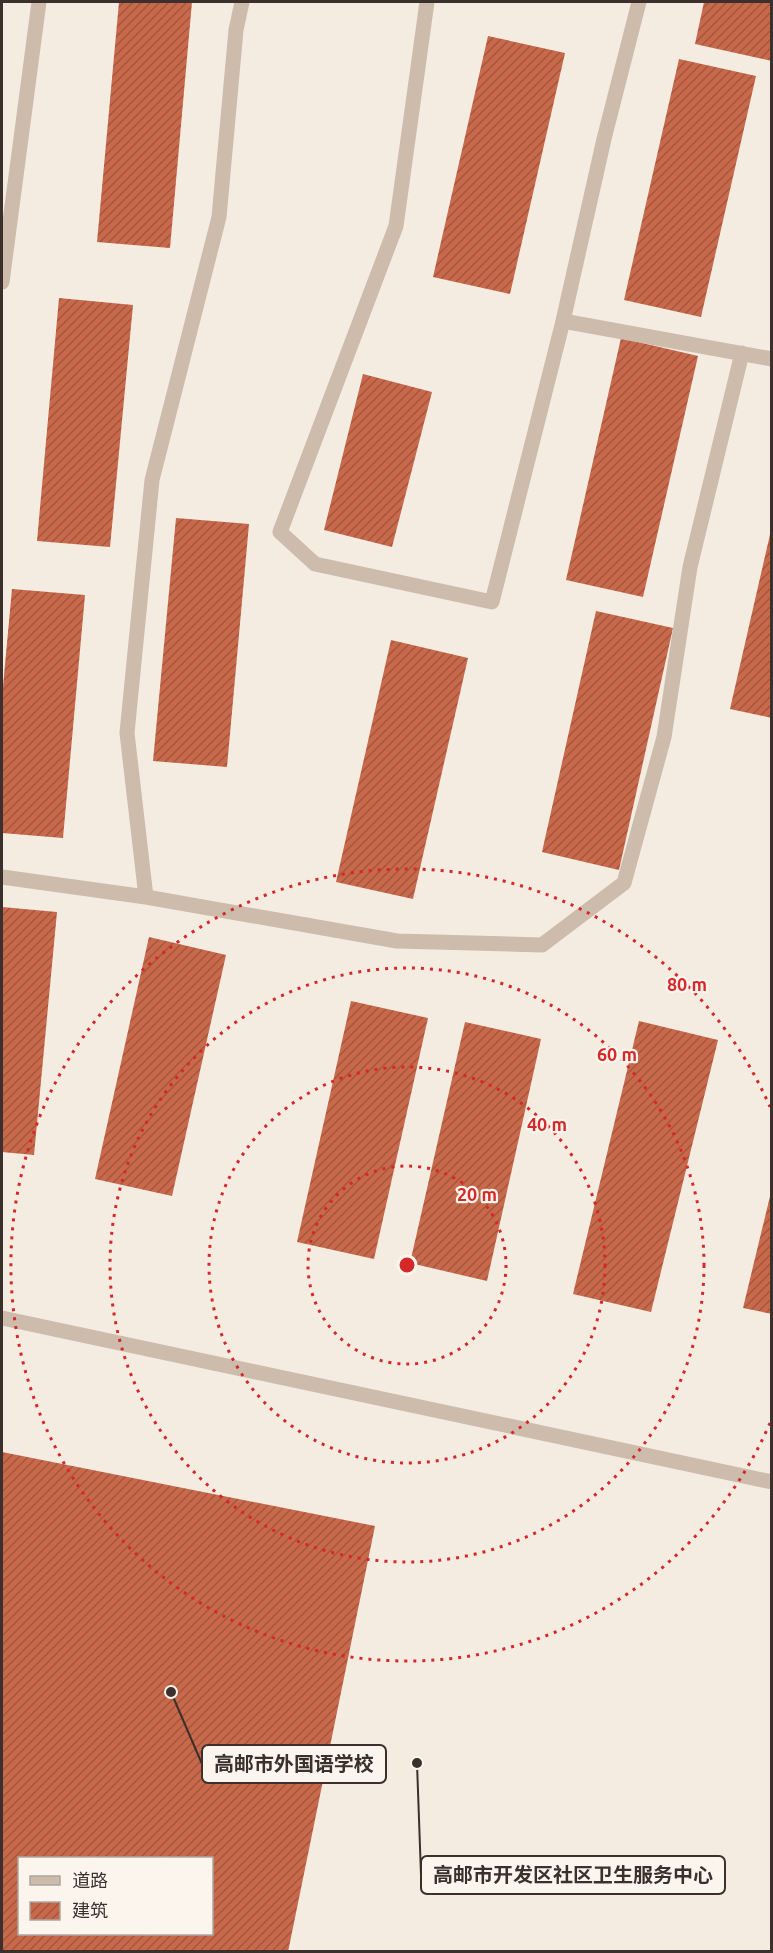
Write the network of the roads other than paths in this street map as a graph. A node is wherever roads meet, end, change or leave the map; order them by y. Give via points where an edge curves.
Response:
1 (39, 2) edge
2 (242, 2) edge
3 (427, 2) edge
4 (639, 2) edge
5 (2, 282) edge
6 (562, 321) junction
7 (742, 353) junction
8 (771, 359) edge
9 (2, 877) edge
10 (146, 897) junction
11 (2, 1318) edge
12 (771, 1482) edge

1 - 5 street
2 - 10 street via 236,30 219,218 152,480 128,733
3 - 6 street via 396,226 280,532 315,564 492,602
4 - 6 street
6 - 7 street
7 - 8 street
7 - 10 street via 690,567 664,737 624,883 542,945 397,941
9 - 10 street
11 - 12 street

